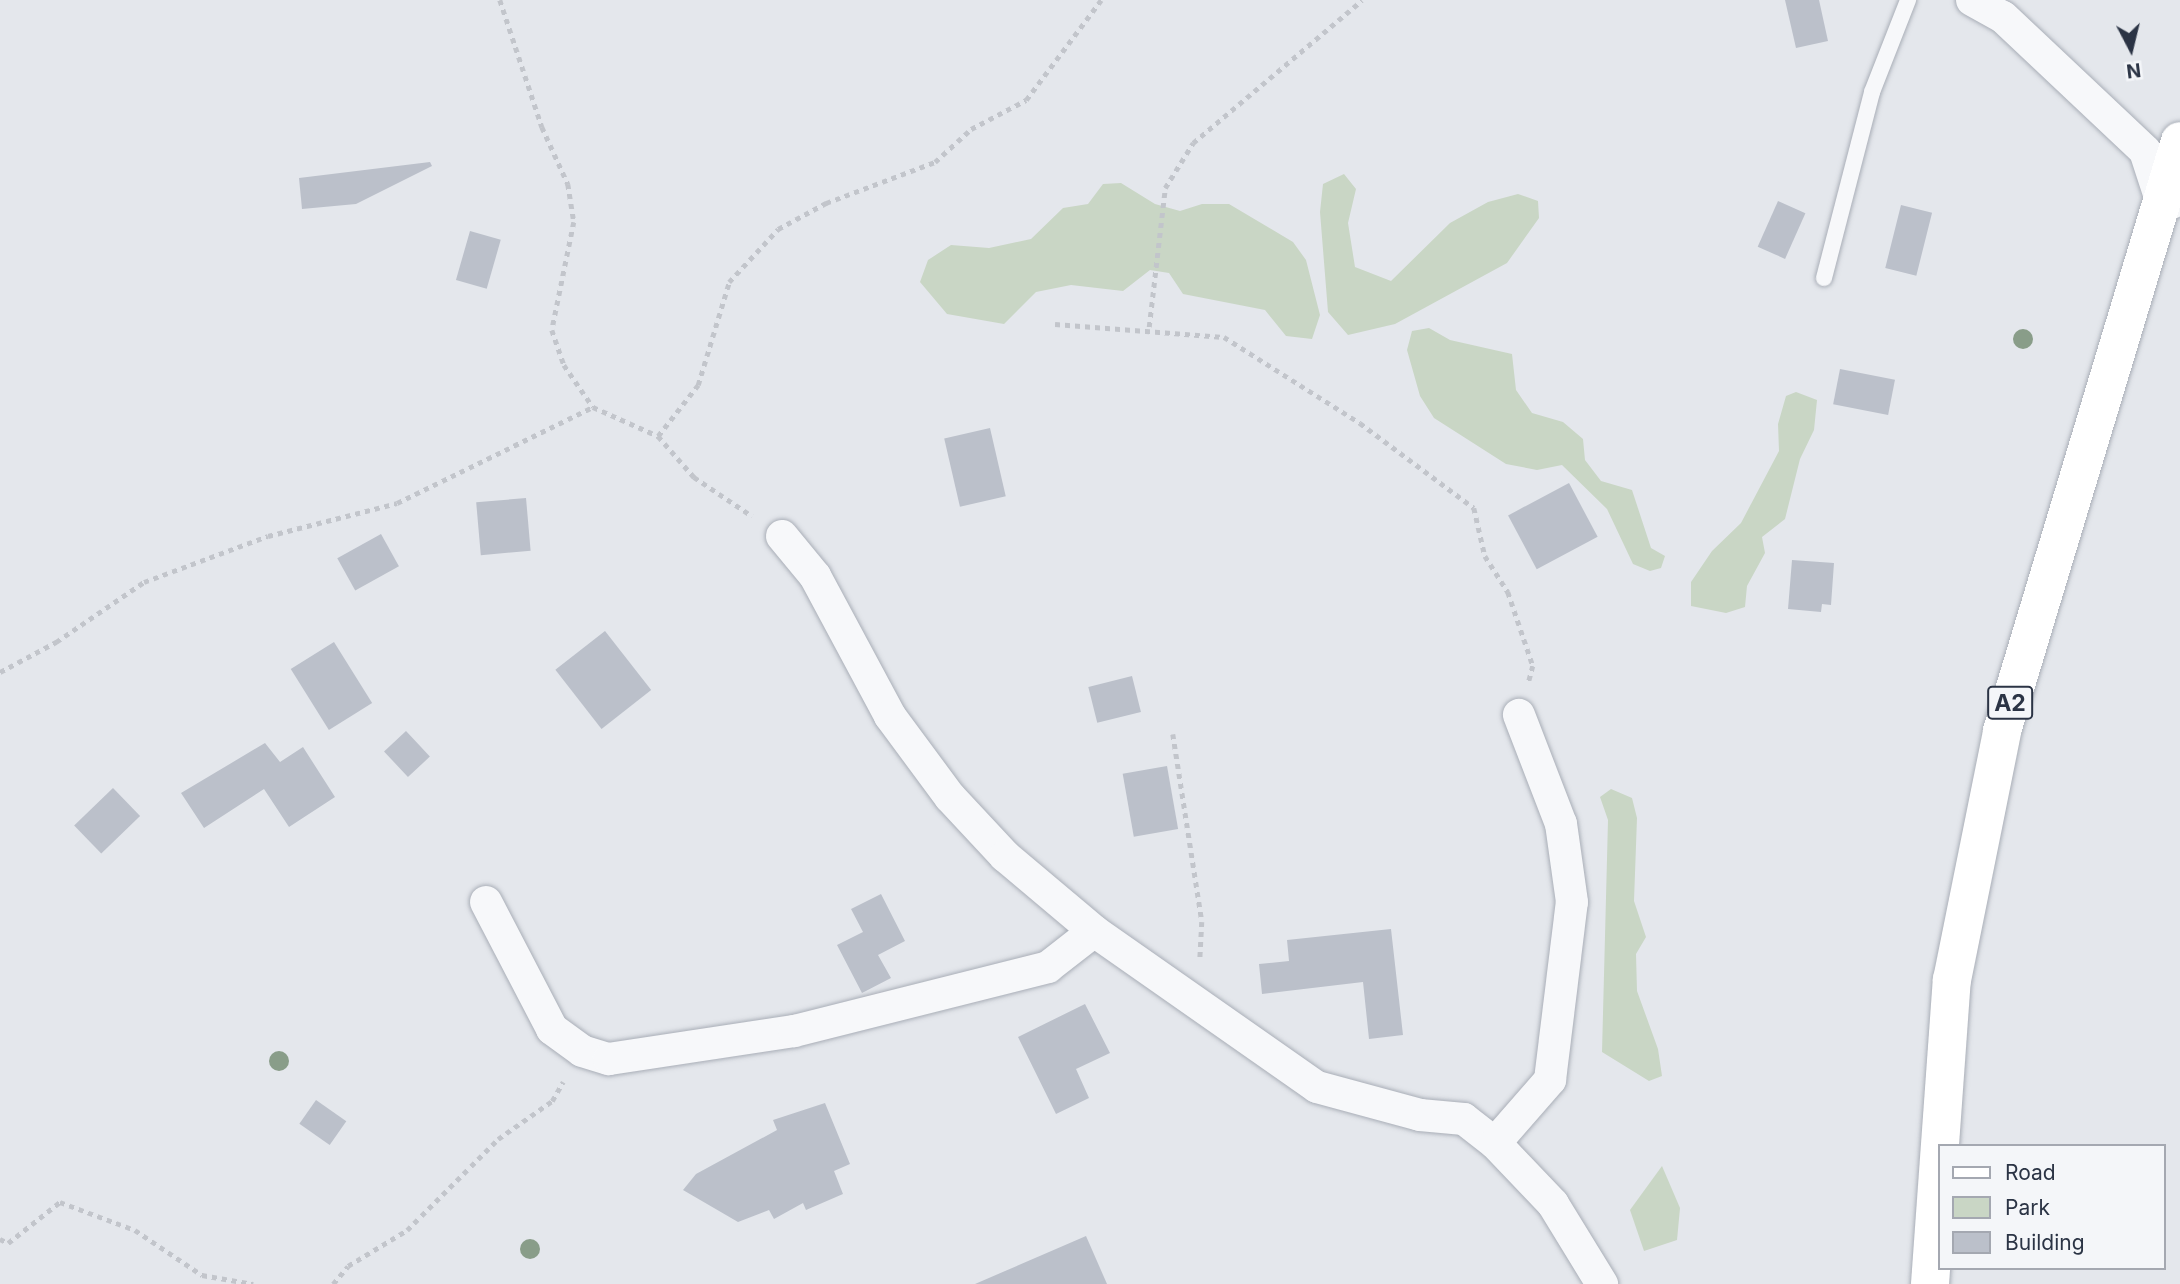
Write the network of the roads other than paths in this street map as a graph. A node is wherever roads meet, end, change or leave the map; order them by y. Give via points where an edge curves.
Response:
1 (1908, 0) edge
2 (1972, 0) edge
3 (2180, 141) edge
4 (2171, 203) edge
5 (1824, 278) dead end
6 (782, 536) road end
7 (1519, 715) road end
8 (486, 902) dead end
9 (1094, 931) junction
10 (1495, 1143) junction
11 (1940, 1144) edge
12 (1938, 1173) edge
13 (1602, 1284) edge
14 (1930, 1284) edge

1 - 5 lane via 1872,92
2 - 4 street via 2003,17 2145,151
3 - 4 main road, A2
4 - 11 main road, A2 via 2002,731 1952,980
6 - 9 street via 815,576 890,716 950,797 1005,856
7 - 10 street via 1561,824 1572,902 1550,1080
8 - 9 street via 552,1029 582,1051 609,1059 794,1031 1048,967
9 - 10 street via 1317,1087 1420,1115 1464,1119
10 - 13 street via 1553,1204
12 - 14 main road, A2

